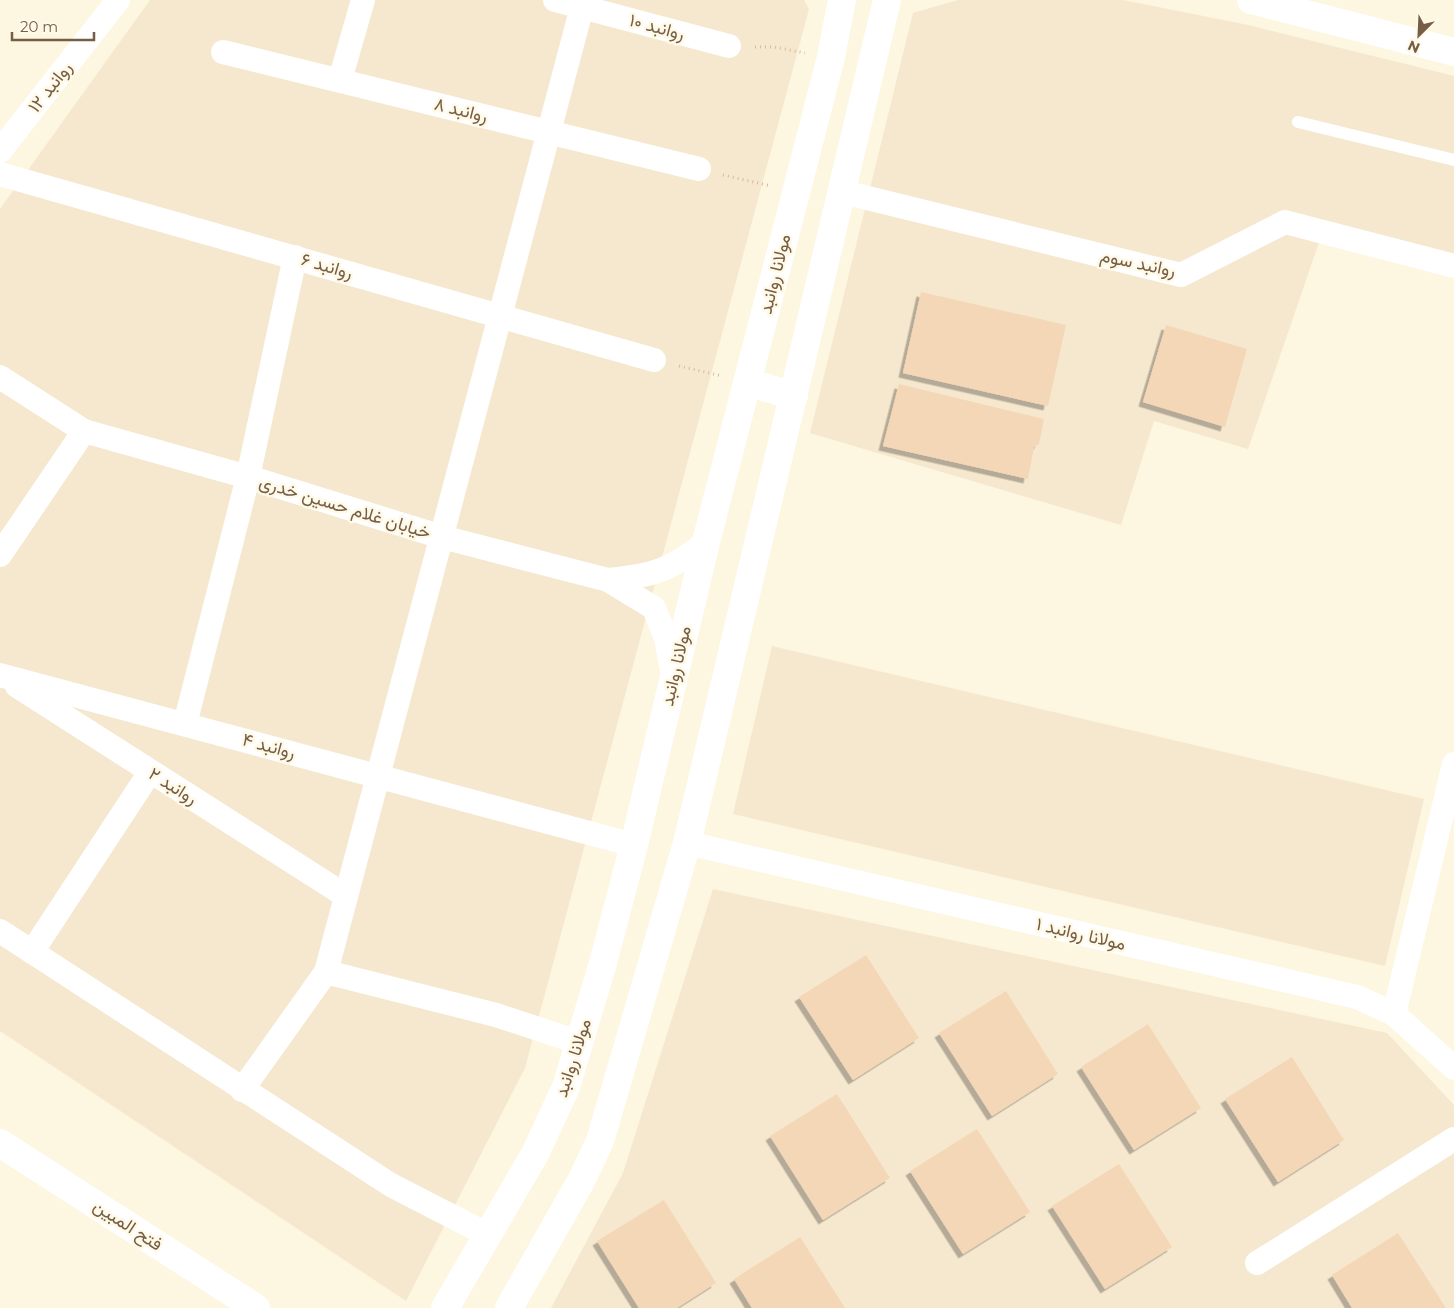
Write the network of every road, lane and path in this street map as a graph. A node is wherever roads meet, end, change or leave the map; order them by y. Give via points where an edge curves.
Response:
1 (118, 0) edge
2 (363, 0) edge
3 (555, 0) edge
4 (842, 0) edge
5 (1252, 0) edge
6 (883, 1) edge
7 (582, 7) junction
8 (729, 46) joint
9 (223, 52) dead end
10 (1454, 52) edge
11 (831, 58) junction
12 (340, 80) junction
13 (1298, 122) dead end
14 (548, 132) junction
15 (0, 151) edge
16 (1454, 160) edge
17 (699, 169) joint
18 (0, 174) edge
19 (796, 192) junction
20 (842, 192) junction
21 (295, 257) junction
22 (1454, 266) edge
23 (500, 316) junction
24 (654, 360) joint
25 (0, 377) edge
26 (747, 382) junction
27 (794, 396) junction
28 (84, 431) junction
29 (248, 477) junction
30 (442, 537) junction
31 (706, 542) junction
32 (0, 555) edge
33 (608, 580) junction
34 (0, 675) edge
35 (673, 679) junction
36 (185, 724) junction
37 (1454, 764) edge
38 (150, 772) junction
39 (378, 775) junction
40 (687, 843) junction
41 (634, 845) junction
42 (346, 896) junction
43 (0, 931) edge
44 (32, 952) junction
45 (326, 972) junction
46 (1394, 1014) junction
47 (578, 1042) junction
48 (1454, 1068) edge
49 (242, 1090) junction
50 (1454, 1139) edge
51 (0, 1143) edge
52 (488, 1235) junction
53 (1257, 1263) dead end
54 (450, 1304) edge
55 (256, 1308) edge
56 (509, 1308) edge

1 - 15 street, روانبد ۱۲
2 - 12 street
3 - 7 street, روانبد ۱۰
4 - 11 street, مولانا روانبد
5 - 10 street
6 - 20 street
7 - 8 street, روانبد ۱۰
7 - 14 street
8 - 11 path via 774,47
9 - 12 street, روانبد ۸
11 - 19 street, مولانا روانبد
12 - 14 street, روانبد ۸
13 - 16 lane
14 - 17 street, روانبد ۸
14 - 23 street
17 - 19 path
18 - 21 street, روانبد ۶
19 - 26 street, مولانا روانبد
20 - 22 street, روانبد سوم via 1181,275 1285,222
20 - 27 street
21 - 23 street, روانبد ۶
21 - 29 street
23 - 24 street, روانبد ۶
23 - 30 street
24 - 26 path
25 - 28 street, خیابان غلام حسین خدری
26 - 27 street
26 - 31 street, مولانا روانبد
27 - 40 street
28 - 29 street, خیابان غلام حسین خدری
28 - 32 street
29 - 30 street, خیابان غلام حسین خدری
29 - 36 street
30 - 33 street, خیابان غلام حسین خدری
30 - 39 street
31 - 33 street via 666,570
31 - 35 street, مولانا روانبد
33 - 35 street via 654,608 666,638
34 - 36 street, روانبد ۴
34 - 38 street, روانبد ۲
35 - 41 street, مولانا روانبد
36 - 39 street, روانبد ۴
37 - 46 street
38 - 42 street, روانبد ۲
38 - 44 street
39 - 41 street, روانبد ۴
39 - 42 street
40 - 46 street, مولانا روانبد ۱ via 1356,997
40 - 56 street via 600,1141 581,1182
41 - 47 street, مولانا روانبد
42 - 45 street
43 - 44 street
44 - 49 street
45 - 47 street via 496,1015
45 - 49 street
46 - 48 street, مولانا روانبد ۱
47 - 52 street, مولانا روانبد via 562,1096 535,1154
49 - 52 street via 391,1185
50 - 53 street
51 - 55 street, فتح المبین
52 - 54 street, مولانا روانبد

